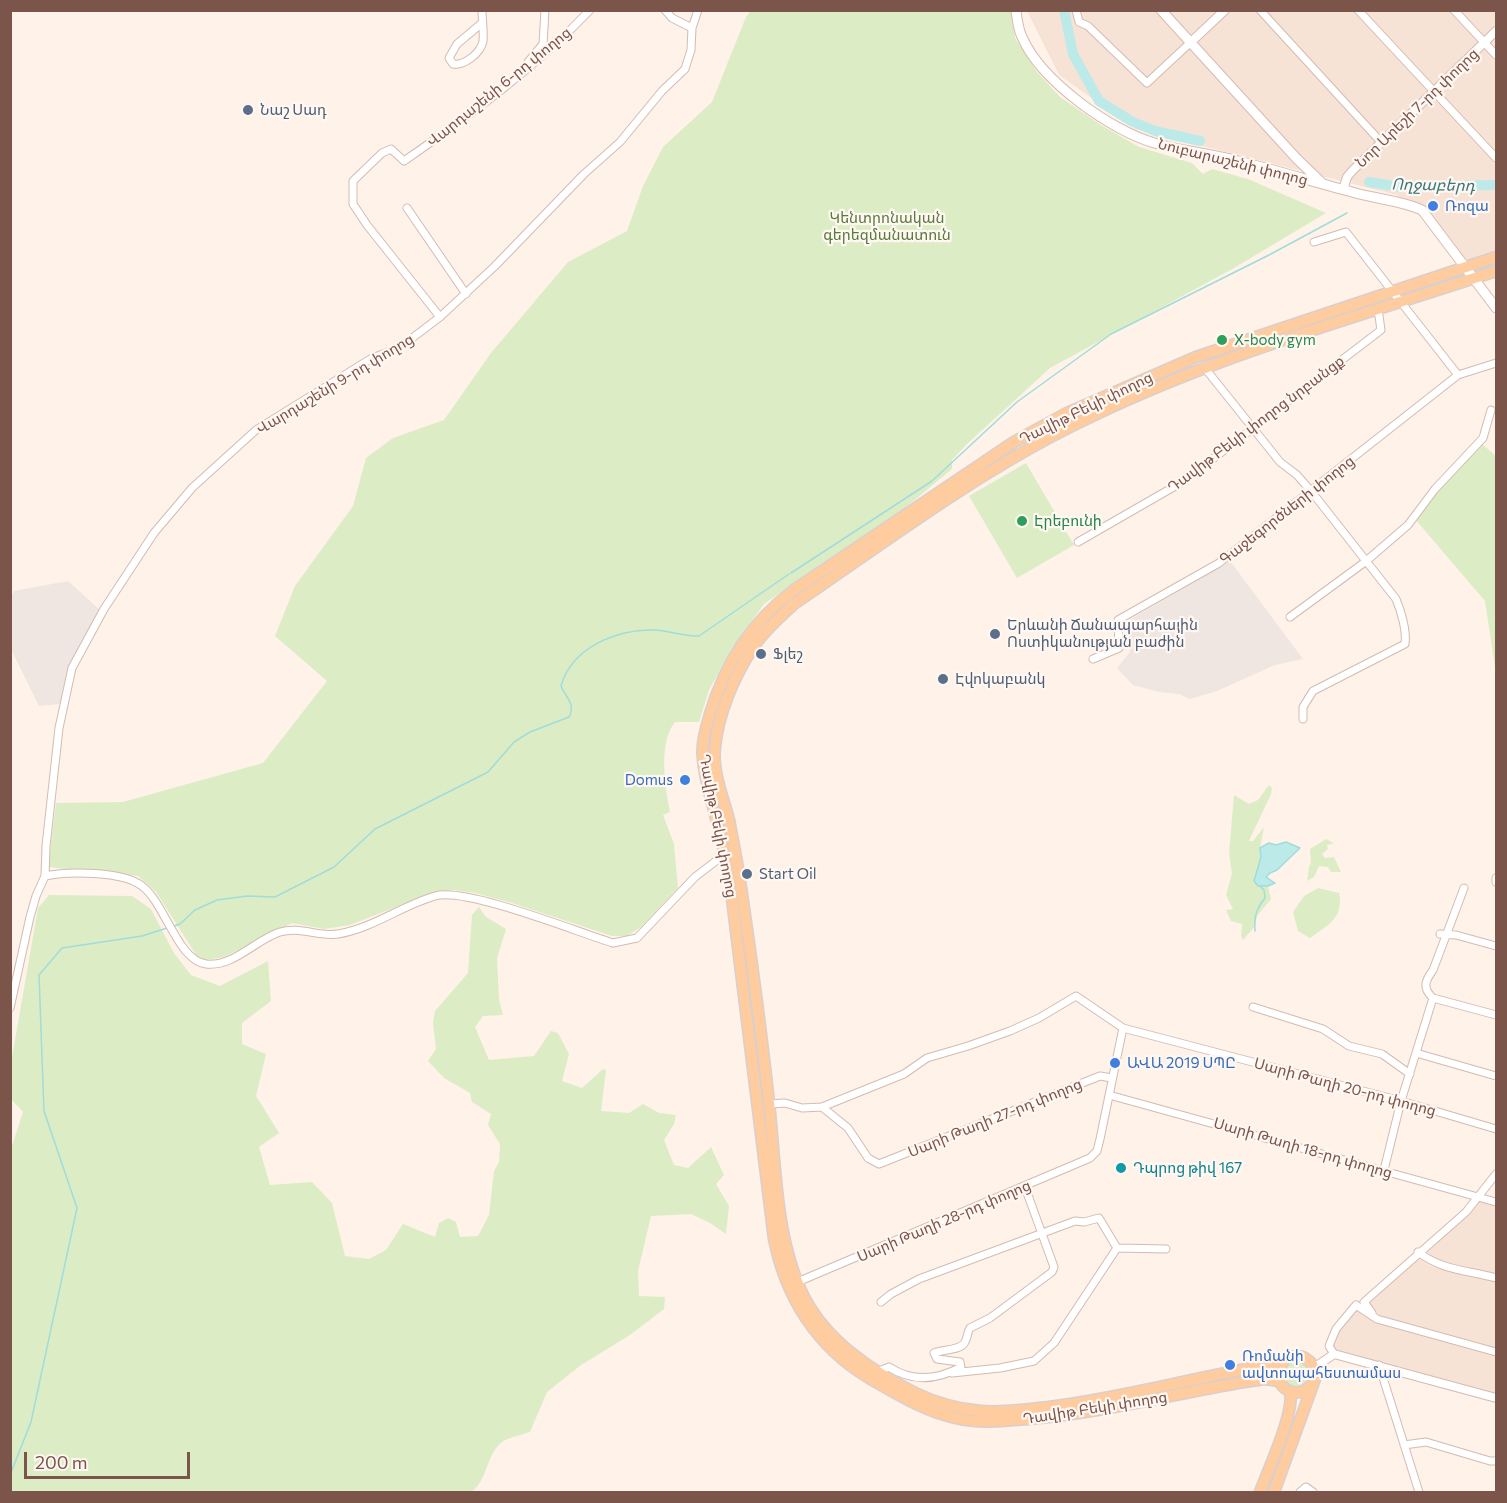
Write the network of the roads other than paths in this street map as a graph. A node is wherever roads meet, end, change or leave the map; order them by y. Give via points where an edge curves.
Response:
1 (482, 10) edge
2 (544, 10) edge
3 (590, 10) edge
4 (665, 10) edge
5 (698, 10) edge
6 (1016, 10) edge
7 (1076, 10) edge
8 (1161, 10) edge
9 (1225, 10) edge
10 (1260, 10) edge
11 (1358, 10) edge
12 (1454, 10) edge
13 (482, 23) junction
14 (692, 28) junction
15 (1497, 31) edge
16 (1191, 42) junction
17 (1485, 43) junction
18 (1497, 55) edge
19 (1434, 93) junction
20 (468, 111) dead end
21 (1381, 142) junction
22 (1497, 158) edge
23 (1297, 159) junction
24 (1282, 172) junction
25 (1323, 184) junction
26 (1343, 190) junction
27 (407, 208) dead end
28 (1314, 242) dead end
29 (1497, 257) edge
30 (1466, 267) junction
31 (1497, 271) edge
32 (1474, 279) junction
33 (1392, 291) junction
34 (466, 294) junction
35 (1400, 302) junction
36 (1497, 308) edge
37 (1378, 309) junction
38 (440, 317) junction
39 (1497, 363) edge
40 (1204, 367) junction
41 (1458, 375) junction
42 (1491, 410) dead end
43 (1252, 428) junction
44 (1311, 491) junction
45 (1078, 542) dead end
46 (1365, 562) junction
47 (1290, 618) dead end
48 (1094, 659) dead end
49 (1303, 719) dead end
50 (734, 846) junction
51 (724, 854) junction
52 (45, 876) junction
53 (1464, 888) dead end
54 (1443, 934) junction
55 (1497, 946) edge
56 (1433, 998) junction
57 (1253, 1007) dead end
58 (10, 1008) edge
59 (1497, 1015) edge
60 (1123, 1028) junction
61 (1416, 1053) junction
62 (1410, 1074) junction
63 (1497, 1076) edge
64 (1112, 1078) junction
65 (1109, 1095) junction
66 (1401, 1101) junction
67 (764, 1104) junction
68 (822, 1107) junction
69 (1497, 1129) edge
70 (1384, 1170) junction
71 (1497, 1174) edge
72 (1024, 1187) junction
73 (1479, 1197) junction
74 (1497, 1202) edge
75 (1043, 1234) junction
76 (1117, 1248) junction
77 (1166, 1249) dead end
78 (1419, 1252) junction
79 (1497, 1278) edge
80 (793, 1284) junction
81 (881, 1302) dead end
82 (1377, 1319) junction
83 (1497, 1352) edge
84 (1334, 1354) junction
85 (1285, 1360) junction
86 (1379, 1365) junction
87 (879, 1371) junction
88 (950, 1373) junction
89 (1315, 1374) junction
90 (1279, 1381) junction
91 (1290, 1392) junction
92 (1497, 1398) edge
93 (1404, 1445) junction
94 (1497, 1461) edge
95 (1260, 1492) edge
96 (1274, 1492) edge
97 (1300, 1492) edge
98 (1313, 1492) edge
99 (1419, 1492) edge

1 - 13 street
2 - 20 street via 541,49
3 - 38 street, Վարդաշենի 6-րդ փողոց via 544,54 453,127 404,161 391,149 382,153 353,182 353,204
4 - 14 street
5 - 14 street, Վարդաշենի 9-րդ փողոց
6 - 24 main road, Նուբարաշենի փողոց via 1022,38 1046,72 1102,117 1157,144
7 - 16 street via 1079,22 1088,26 1147,83
8 - 16 main road
9 - 16 street
10 - 21 street
11 - 19 street
12 - 17 street
13 - 13 street via 451,51 449,58 453,64 461,64 480,48
14 - 34 street, Վարդաշենի 9-րդ փողոց via 691,50 684,69 620,142
15 - 17 street, Նոր Արեշի 7-րդ փողոց
16 - 23 main road
17 - 18 street
17 - 19 street, Նոր Արեշի 7-րդ փողոց
19 - 21 street, Նոր Արեշի 7-րդ փողոց
19 - 22 street
21 - 26 street, Նոր Արեշի 7-րդ փողոց via 1347,177
23 - 24 main road
23 - 25 main road
24 - 25 main road, Նուբարաշենի փողոց
25 - 26 main road, Նուբարաշենի փողոց
26 - 30 main road, Նուբարաշենի փողոց via 1422,210
27 - 34 street
28 - 33 street via 1346,232
29 - 30 main road, Դավիթ Բեկի փողոց
30 - 32 main road, Նուբարաշենի փողոց
30 - 33 main road, Դավիթ Բեկի փողոց
31 - 32 main road, Դավիթ Բեկի փողոց
32 - 35 main road, Դավիթ Բեկի փողոց
32 - 36 main road, Նուբարաշենի փողոց
33 - 35 street
33 - 51 main road, Դավիթ Բեկի փողոց via 1196,357 1067,414 1014,442 783,599 749,633 734,655 705,732 704,767
34 - 38 street, Վարդաշենի 9-րդ փողոց
35 - 37 main road, Դավիթ Բեկի փողոց
35 - 41 street
37 - 40 main road, Դավիթ Բեկի փողոց
37 - 43 street, Դավիթ Բեկի փողոց նրբանցք via 1381,330
38 - 52 street, Վարդաշենի 9-րդ փողոց via 399,348 372,358 256,430 192,488 154,533 104,609 72,668 59,728
39 - 41 street, Գաջեգործների փողոց
40 - 43 street
40 - 50 main road, Դավիթ Բեկի փողոց via 1020,453 794,604 773,623 753,648 732,687 715,746 716,772
41 - 44 street, Գաջեգործների փողոց
42 - 46 street via 1483,438 1435,489 1408,525
43 - 44 street
43 - 45 street, Դավիթ Բեկի փողոց նրբանցք via 1184,481
44 - 46 street
44 - 48 street, Գաջեգործների փողոց via 1219,563 1118,620 1119,648
46 - 47 street
46 - 49 street via 1396,599 1405,644 1313,691 1303,707
50 - 51 street
50 - 67 main road, Դավիթ Բեկի փողոց via 761,1035
51 - 52 street via 695,878 638,938 625,942 613,943 526,914 447,894 360,929 322,936 294,930 279,932 225,963 205,964 191,958 154,898 132,879 60,873
51 - 67 main road, Դավիթ Բեկի փողոց
52 - 58 street via 30,917
53 - 54 street
54 - 55 street
54 - 56 street via 1433,970 1425,983
56 - 59 street
56 - 61 street
57 - 62 street via 1323,1029 1349,1046 1382,1054
60 - 64 street
60 - 66 street, Սարի Թաղի 20-րդ փողոց
60 - 68 street, Սարի Թաղի 20-րդ փողոց via 1076,996 1010,1031 927,1058 904,1074
61 - 62 street
61 - 63 street
62 - 66 street
64 - 65 street
64 - 68 street, Սարի Թաղի 27-րդ փողոց via 1100,1076 879,1164 868,1158 848,1128
65 - 70 street, Սարի Թաղի 18-րդ փողոց
65 - 72 street, Սարի Թաղի 28-րդ փողոց via 1097,1151 1090,1158
66 - 69 street, Սարի Թաղի 20-րդ փողոց
66 - 70 street
67 - 68 street
67 - 80 main road, Դավիթ Բեկի փողոց
70 - 73 street, Սարի Թաղի 18-րդ փողոց
71 - 73 street
72 - 75 street
72 - 80 street, Սարի Թաղի 28-րդ փողոց
73 - 74 street, Սարի Թաղի 18-րդ փողոց
73 - 78 street
75 - 76 street via 1075,1221 1099,1218
75 - 81 street via 919,1279
75 - 88 street via 1052,1272 990,1318 970,1328 961,1347 934,1353 937,1359 960,1362 961,1367
76 - 77 street
76 - 88 street via 1054,1343 1034,1361
78 - 79 street via 1432,1263
78 - 82 street via 1364,1302
80 - 87 main road, Դավիթ Բեկի փողոց via 821,1324 845,1348
80 - 90 main road, Դավիթ Բեկի փողոց via 811,1328 833,1352 852,1367 921,1405 957,1419 994,1422 1050,1417 1244,1382
82 - 83 street
82 - 84 street via 1356,1305 1336,1329 1329,1346
84 - 86 street
84 - 89 street
85 - 87 main road, Դավիթ Բեկի փողոց via 1112,1397 1007,1411 942,1404
85 - 89 main road, Դավիթ Բեկի փողոց via 1302,1356 1312,1363
85 - 90 main road via 1278,1372
86 - 92 street
86 - 93 street
87 - 88 street via 889,1367 910,1377 923,1378
89 - 91 main road via 1305,1391
89 - 96 main road
90 - 91 main road
91 - 95 main road via 1288,1414
93 - 94 street via 1426,1442
93 - 99 street
97 - 98 street via 1306,1487

